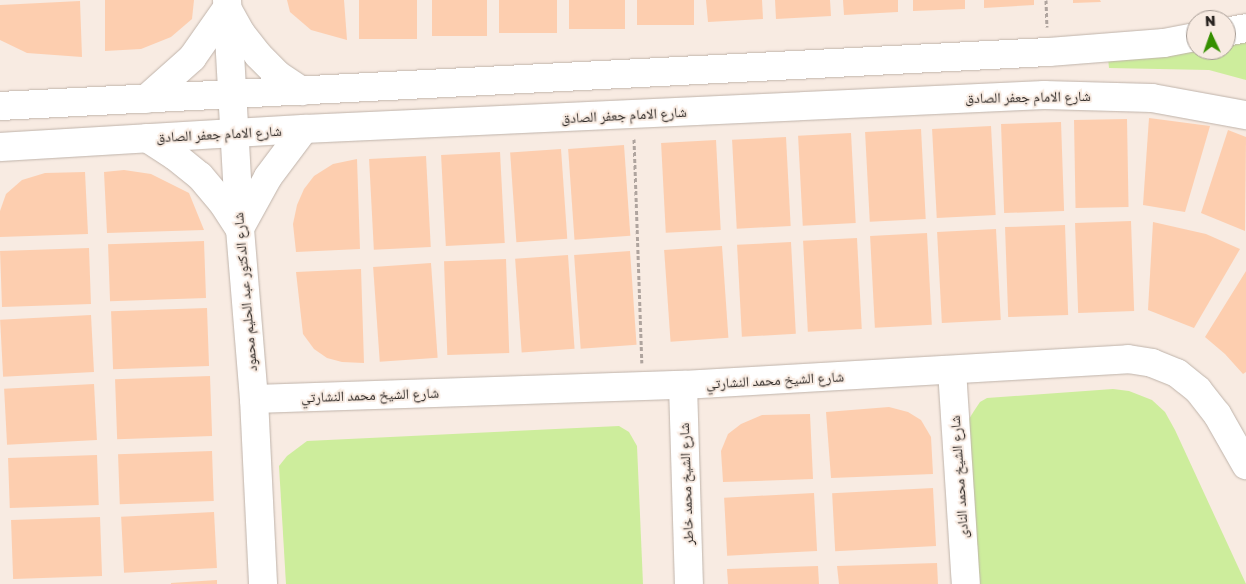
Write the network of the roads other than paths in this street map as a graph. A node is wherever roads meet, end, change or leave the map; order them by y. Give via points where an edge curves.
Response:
1 (227, 4) edge
2 (1186, 39) edge
3 (302, 92) junction
4 (232, 95) junction
5 (146, 99) junction
6 (0, 106) edge
7 (1246, 115) edge
8 (304, 129) junction
9 (234, 133) junction
10 (147, 138) junction
11 (0, 147) edge
12 (240, 229) junction
13 (952, 370) junction
14 (683, 385) junction
15 (254, 399) junction
16 (1246, 465) edge
17 (263, 584) edge
18 (689, 584) edge
19 (966, 584) edge

1 - 3 street via 241,33 258,56
1 - 4 street, شارع الدكتور عبد الحليم محمود
1 - 5 street via 192,58
2 - 3 street via 1048,52
3 - 4 street
4 - 5 street
4 - 9 street, شارع الدكتور عبد الحليم محمود
5 - 6 street
7 - 8 street, شارع الامام جعفر الصادق via 1152,98 1096,95 991,97
8 - 9 street, شارع الامام جعفر الصادق
8 - 12 street via 268,177
9 - 10 street, شارع الامام جعفر الصادق
9 - 12 street, شارع الدكتور عبد الحليم محمود
10 - 11 street, شارع الامام جعفر الصادق
10 - 12 street via 200,176
12 - 15 street, شارع الدكتور عبد الحليم محمود
13 - 14 street, شارع الشيخ محمد النشارتي
13 - 16 street, شارع الشيخ محمد النشارتي via 1099,359 1152,363 1176,373 1198,390 1217,414
13 - 19 street, شارع الشيخ محمد النادى
14 - 15 street, شارع الشيخ محمد النشارتي
14 - 18 street, شارع الشيخ محمد خاطر
15 - 17 street, شارع الدكتور عبد الحليم محمود

